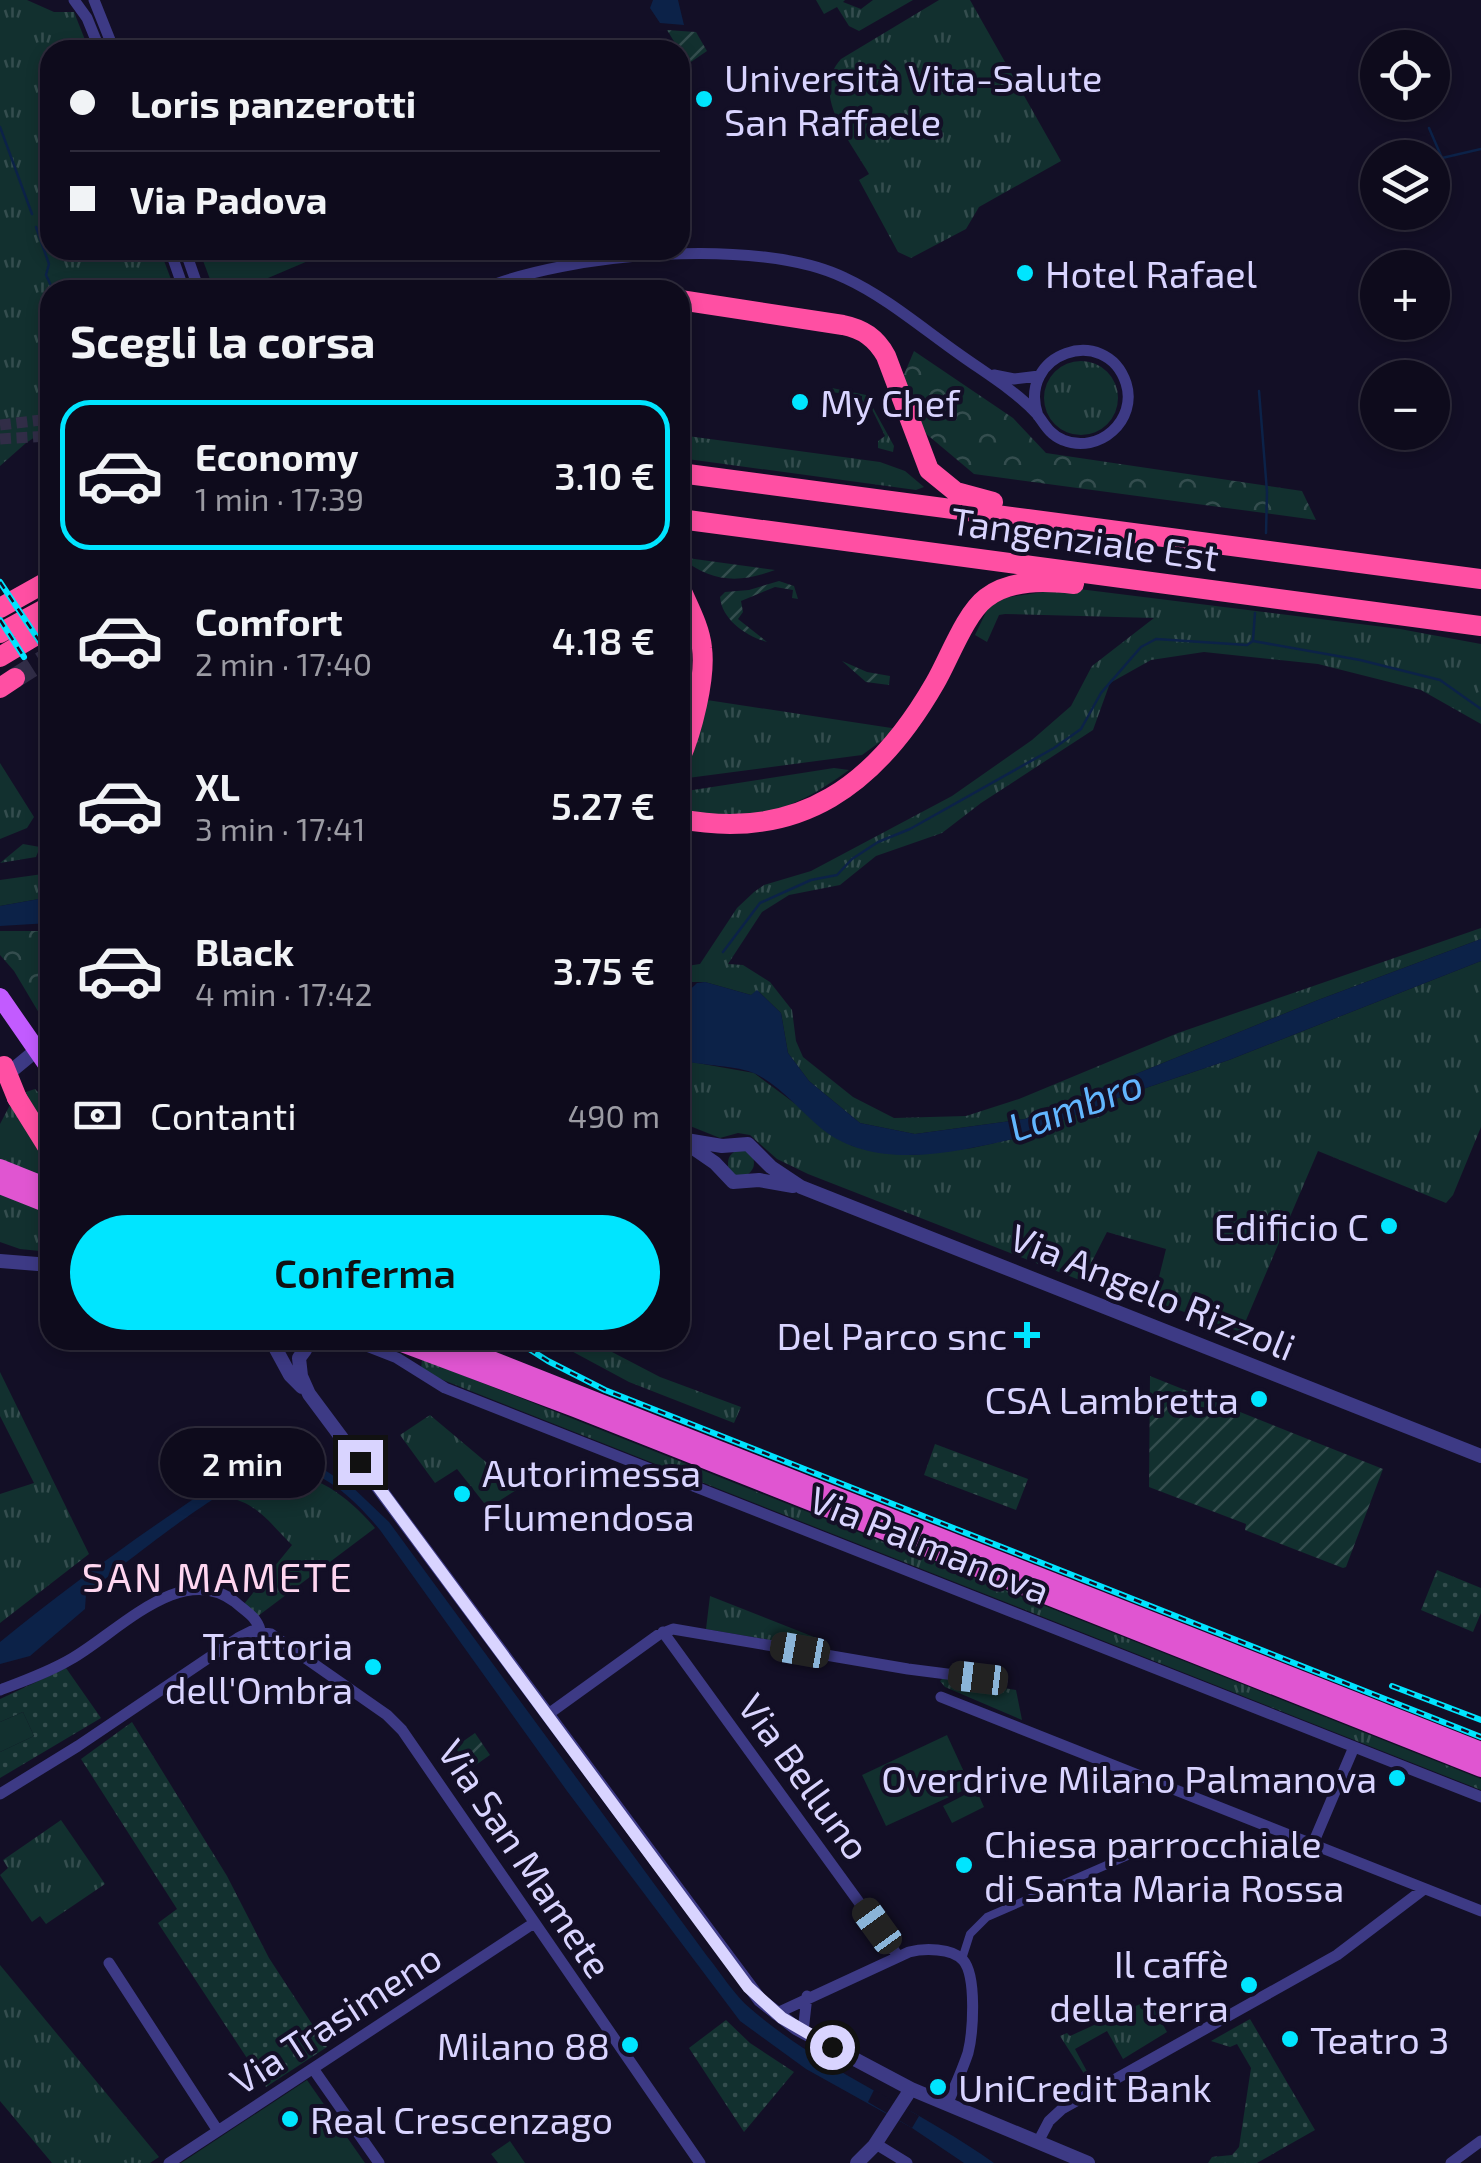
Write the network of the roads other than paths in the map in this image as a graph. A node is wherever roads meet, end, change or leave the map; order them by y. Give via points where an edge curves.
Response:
1 (74, 0) edge
2 (94, 0) edge
3 (96, 40) edge
4 (110, 40) edge
5 (690, 254) edge
6 (595, 260) edge
7 (512, 280) edge
8 (690, 302) edge
9 (979, 368) junction
10 (1039, 376) junction
11 (1038, 416) junction
12 (690, 474) edge
13 (690, 520) edge
14 (1046, 521) junction
15 (1481, 579) edge
16 (1176, 584) junction
17 (40, 586) edge
18 (0, 608) edge
19 (40, 611) edge
20 (690, 614) edge
21 (1481, 626) edge
22 (0, 633) edge
23 (40, 633) edge
24 (0, 657) edge
25 (690, 720) edge
26 (690, 820) edge
27 (0, 997) edge
28 (40, 1049) edge
29 (40, 1056) edge
30 (1, 1068) edge
31 (40, 1134) edge
32 (690, 1141) edge
33 (732, 1144) junction
34 (690, 1145) edge
35 (758, 1153) junction
36 (0, 1168) edge
37 (722, 1172) junction
38 (748, 1182) junction
39 (40, 1184) edge
40 (0, 1185) edge
41 (801, 1187) junction
42 (40, 1201) edge
43 (0, 1254) edge
44 (0, 1261) edge
45 (28, 1264) junction
46 (40, 1265) edge
47 (278, 1350) edge
48 (280, 1350) edge
49 (302, 1350) edge
50 (303, 1350) edge
51 (374, 1350) edge
52 (420, 1350) edge
53 (466, 1350) edge
54 (309, 1394) junction
55 (1481, 1456) edge
56 (343, 1462) dead end
57 (360, 1462) junction
58 (260, 1630) junction
59 (663, 1632) junction
60 (1002, 1680) dead end
61 (0, 1690) edge
62 (942, 1697) dead end
63 (547, 1715) junction
64 (1354, 1747) junction
65 (1481, 1751) edge
66 (1481, 1768) edge
67 (0, 1794) edge
68 (1481, 1797) edge
69 (1312, 1846) junction
70 (1139, 1850) dead end
71 (1424, 1890) junction
72 (1481, 1912) edge
73 (534, 1924) junction
74 (898, 1956) junction
75 (962, 1959) junction
76 (109, 1963) dead end
77 (807, 1996) junction
78 (775, 2014) junction
79 (804, 2032) junction
80 (314, 2070) junction
81 (911, 2089) junction
82 (947, 2105) junction
83 (1058, 2112) junction
84 (218, 2130) junction
85 (880, 2138) junction
86 (1481, 2141) edge
87 (1038, 2142) junction
88 (1054, 2149) junction
89 (168, 2163) edge
90 (379, 2163) edge
91 (700, 2163) edge
92 (857, 2163) edge
93 (907, 2163) edge
94 (1088, 2163) edge
95 (1451, 2163) edge

1 - 3 street
2 - 4 street
5 - 9 street via 797,262 835,273
6 - 7 street
8 - 14 highway via 862,330 882,349 922,457 937,479 968,497 1023,508
9 - 10 street via 1014,380
9 - 11 street
10 - 11 street
10 - 11 street via 1059,356 1090,351 1119,370 1128,397 1116,429 1091,443 1062,440
12 - 14 highway, Tangenziale Est
13 - 16 highway, Tangenziale Est
14 - 15 highway, Tangenziale Est
16 - 21 highway, Tangenziale Est
16 - 26 highway via 1142,591 1054,582 995,592 974,612 904,730 851,782 812,808 756,824
17 - 18 highway
19 - 22 highway
20 - 25 highway via 703,650
23 - 24 highway
27 - 28 main road
29 - 30 street
30 - 31 highway, bridge
32 - 33 street, Via Angelo Rizzoli
33 - 35 street, Via Angelo Rizzoli
33 - 37 street via 720,1157
34 - 37 street, Via Angelo Rizzoli
35 - 38 street via 759,1169
35 - 41 street, Via Angelo Rizzoli
36 - 39 highway
37 - 38 street, Via Angelo Rizzoli via 732,1182
38 - 41 street, Via Angelo Rizzoli
40 - 42 highway
41 - 55 street, Via Angelo Rizzoli
43 - 45 street
44 - 45 street
45 - 46 street
47 - 54 street
48 - 49 street via 289,1360
50 - 54 street
51 - 64 street, Via Palmanova via 440,1386
52 - 66 highway, Via Palmanova
53 - 65 highway, Via Palmanova
54 - 57 street
56 - 57 street
57 - 63 street
58 - 61 street, Via San Mamete via 222,1593 183,1590 64,1663
58 - 67 street
58 - 73 street, Via San Mamete via 400,1727
59 - 60 street via 693,1631
59 - 63 street
59 - 74 street, Via Belluno
62 - 69 street
63 - 78 street via 748,1987
64 - 68 street, Via Palmanova
64 - 69 street
69 - 71 street
70 - 75 street via 988,1912
71 - 72 street
71 - 83 street via 1337,1955
73 - 80 street, Via Trasimeno
73 - 91 street, Via San Mamete
74 - 75 street via 927,1950
74 - 77 street
75 - 82 street via 971,1986 971,2030
76 - 84 street
77 - 78 street
77 - 79 street
78 - 79 street
79 - 81 street
80 - 84 street, Via Trasimeno
80 - 90 street
81 - 82 street
81 - 85 street
82 - 87 street
83 - 87 street
83 - 88 street
84 - 89 street, Via Trasimeno
85 - 92 street
85 - 93 street
86 - 95 street
87 - 88 street
88 - 94 street

